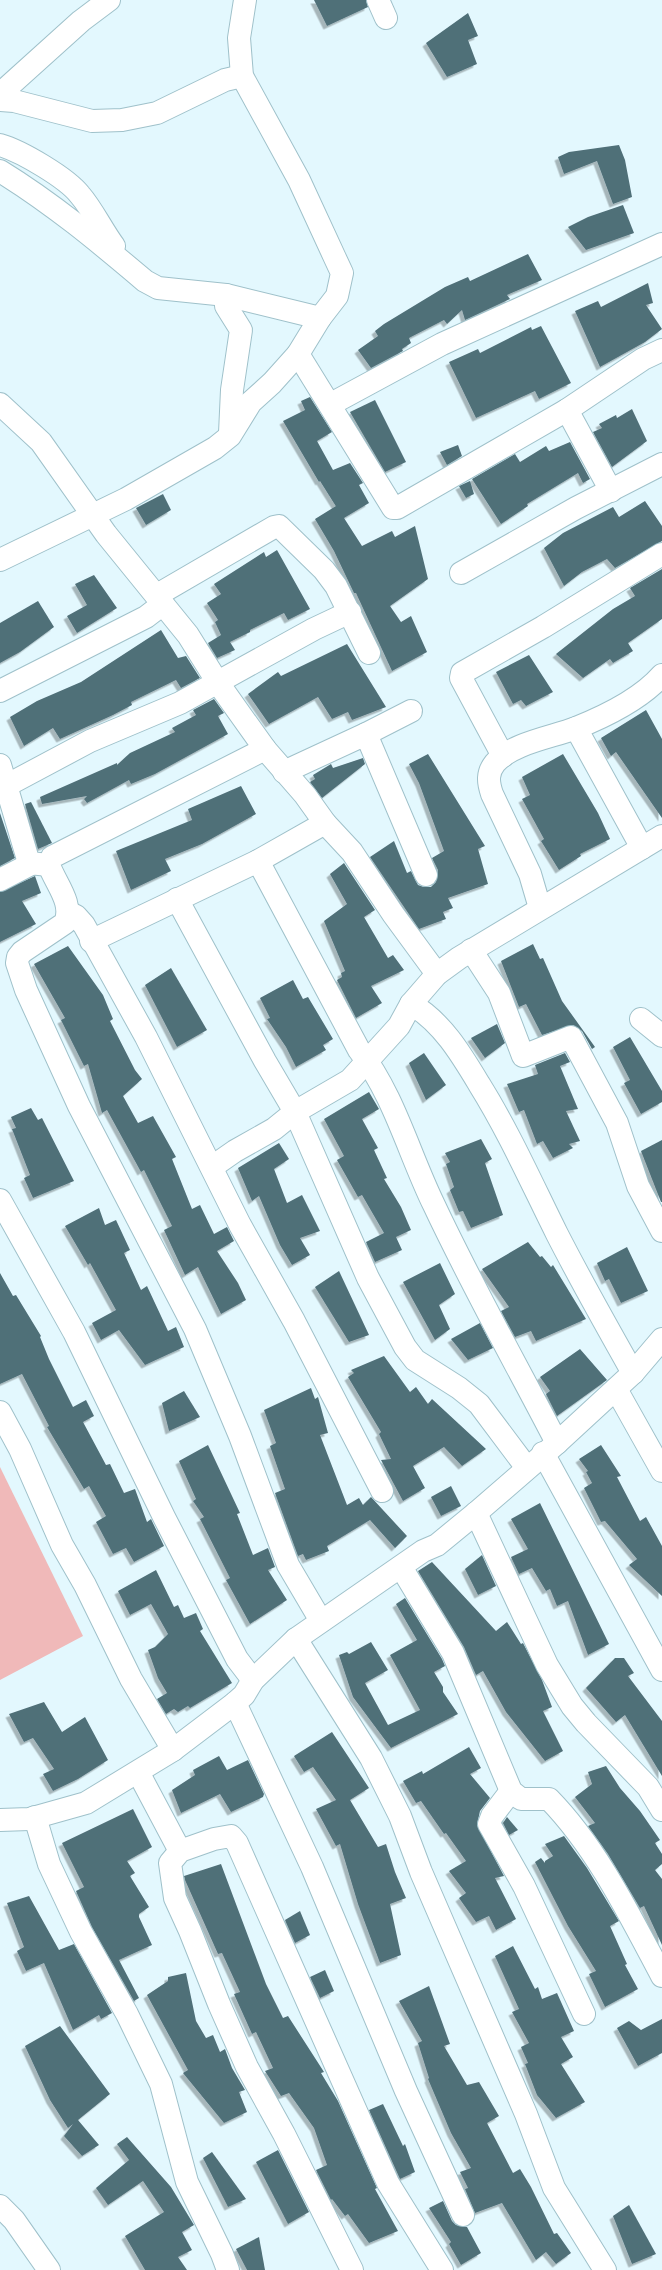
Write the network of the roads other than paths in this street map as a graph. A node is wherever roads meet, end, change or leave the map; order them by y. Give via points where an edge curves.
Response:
1 (109, 0) edge
2 (246, 0) edge
3 (242, 76) junction
4 (0, 94) edge
5 (0, 100) edge
6 (0, 145) edge
7 (0, 171) edge
8 (662, 244) edge
9 (173, 291) junction
10 (226, 295) junction
11 (320, 318) junction
12 (662, 350) edge
13 (298, 354) junction
14 (0, 404) edge
15 (331, 404) junction
16 (567, 410) junction
17 (230, 436) junction
18 (662, 464) edge
19 (611, 491) junction
20 (92, 514) junction
21 (662, 554) edge
22 (0, 560) edge
23 (461, 573) dead end
24 (160, 599) junction
25 (350, 612) junction
26 (369, 653) dead end
27 (218, 683) junction
28 (660, 685) edge
29 (0, 691) edge
30 (411, 711) dead end
31 (576, 728) junction
32 (366, 734) junction
33 (265, 748) junction
34 (503, 756) junction
35 (0, 765) edge
36 (284, 772) junction
37 (3, 787) edge
38 (325, 823) junction
39 (662, 836) edge
40 (642, 848) junction
41 (258, 861) junction
42 (40, 864) junction
43 (426, 875) dead end
44 (0, 880) edge
45 (177, 899) junction
46 (540, 908) junction
47 (68, 912) junction
48 (91, 941) junction
49 (471, 950) junction
50 (437, 974) junction
51 (411, 1004) junction
52 (641, 1019) dead end
53 (662, 1036) edge
54 (367, 1060) junction
55 (295, 1112) junction
56 (212, 1167) junction
57 (0, 1200) edge
58 (662, 1231) edge
59 (662, 1339) edge
60 (633, 1373) junction
61 (616, 1388) junction
62 (0, 1412) edge
63 (550, 1448) junction
64 (527, 1468) junction
65 (662, 1471) edge
66 (382, 1492) dead end
67 (476, 1514) junction
68 (401, 1567) junction
69 (321, 1621) junction
70 (296, 1639) junction
71 (662, 1670) edge
72 (253, 1680) junction
73 (235, 1704) junction
74 (173, 1750) junction
75 (138, 1772) junction
76 (511, 1792) junction
77 (662, 1810) edge
78 (35, 1817) junction
79 (0, 1820) edge
80 (180, 1851) junction
81 (662, 1976) edge
82 (584, 2014) dead end
83 (0, 2206) edge
84 (463, 2215) dead end
85 (49, 2270) edge
86 (228, 2270) edge
87 (352, 2270) edge
88 (442, 2270) edge
89 (604, 2270) edge

1 - 4 street via 81,21
2 - 3 street via 239,38
3 - 5 street via 225,80 157,113 122,120 92,121 14,101
3 - 11 street via 299,180 342,273 337,296
6 - 9 street via 15,149 80,194 114,247 146,274
7 - 9 street via 72,221 145,281 158,288
8 - 15 street via 442,344
9 - 10 street
10 - 11 street
10 - 17 street via 226,306 241,330 232,390
11 - 13 street
12 - 16 street via 643,359
13 - 15 street
13 - 17 street via 251,402
14 - 20 street via 41,442
15 - 16 street via 393,508
16 - 19 street
17 - 20 street via 215,448 126,499
18 - 19 street
19 - 23 street
20 - 22 street
20 - 24 street
21 - 34 street via 462,673 461,678
24 - 25 street via 279,526 324,570
24 - 27 street via 188,635
24 - 29 street via 146,617
25 - 26 street
25 - 27 street via 314,629
27 - 33 street
27 - 37 street via 180,703 90,741
28 - 31 street
30 - 32 street
31 - 34 street
31 - 40 street
32 - 36 street
32 - 43 street
33 - 36 street
33 - 42 street
34 - 46 street via 489,773 489,784 504,822 530,874
35 - 37 street
36 - 38 street via 306,795
37 - 42 street via 28,859
38 - 41 street
38 - 50 street via 352,852
39 - 40 street
40 - 46 street
41 - 45 street
41 - 54 street via 359,1050
42 - 44 street
42 - 47 street via 67,905
45 - 48 street
45 - 55 street
46 - 49 street
47 - 48 street via 79,919
47 - 69 street via 65,923 18,957 17,963 26,990 79,1106 194,1330 240,1436 288,1565
48 - 56 street via 146,1037
49 - 50 street
49 - 58 street via 499,993 523,1056 571,1037 617,1124 638,1186
50 - 51 street
51 - 54 street via 399,1026
51 - 60 street via 425,1012 440,1026 464,1059 505,1126 558,1235
52 - 53 street
54 - 55 street via 350,1080
54 - 63 street via 390,1104 433,1205
55 - 56 street via 274,1129
55 - 64 street via 368,1278 405,1347 415,1360 480,1404
56 - 66 street via 240,1225 294,1321
57 - 72 street via 74,1332 164,1517 237,1658
59 - 60 street
60 - 61 street
61 - 63 street
61 - 65 street
62 - 74 street via 20,1449 62,1545 132,1679
63 - 64 street
63 - 71 street
64 - 67 street
67 - 68 street via 437,1545 423,1551
67 - 77 street via 547,1665 572,1706 648,1787
68 - 69 street
68 - 76 street via 453,1653
69 - 70 street
70 - 72 street
70 - 89 street via 371,1758 400,1816 421,1872 526,2114 554,2188
72 - 73 street
73 - 74 street
73 - 84 street via 309,1860 406,2091
74 - 75 street
75 - 78 street via 86,1804
75 - 80 street
76 - 81 street via 521,1799 549,1799 564,1814 610,1882
76 - 82 street via 492,1816 489,1824 524,1886
78 - 79 street
78 - 86 street via 49,1864 65,1899 127,2014 161,2084 187,2182
80 - 87 street via 170,1863 174,1898 247,2067 284,2134
80 - 88 street via 226,1835 231,1836 237,1843 388,2183
83 - 85 street via 14,2220

